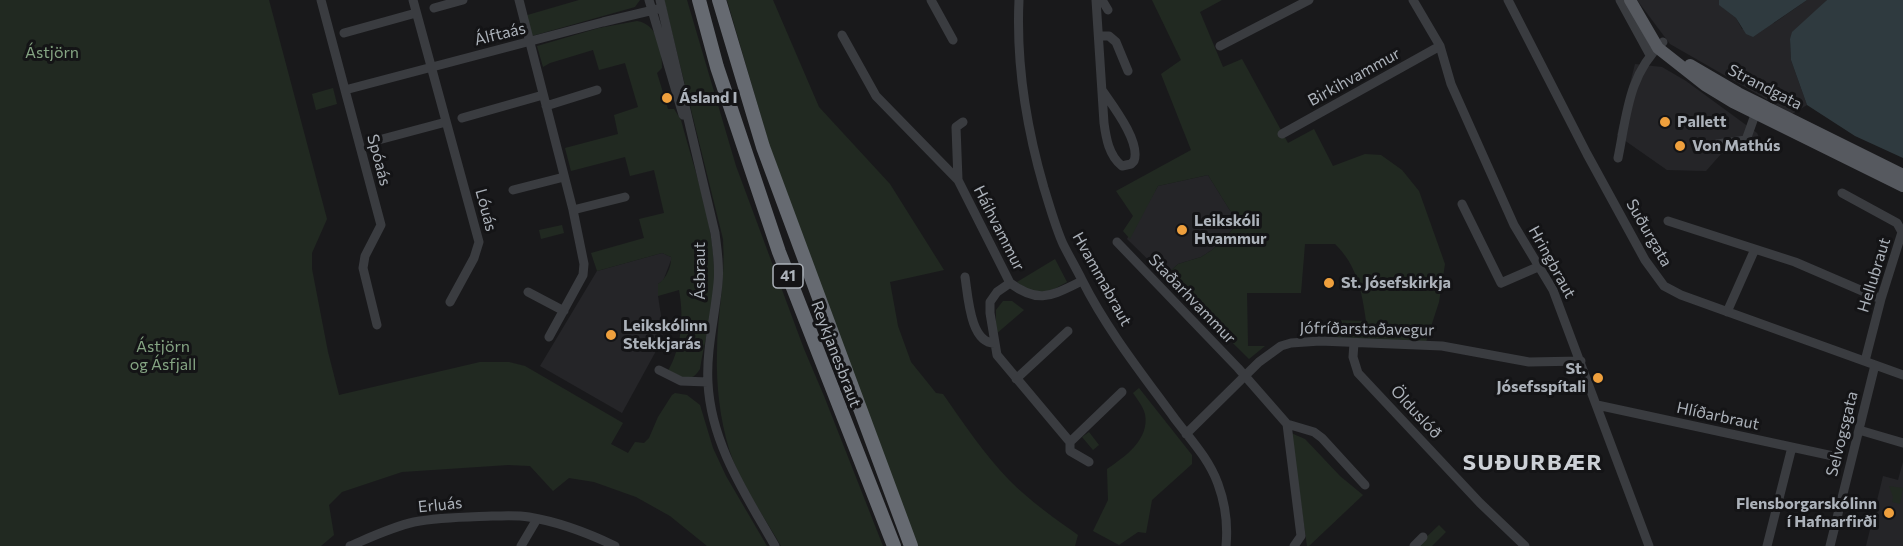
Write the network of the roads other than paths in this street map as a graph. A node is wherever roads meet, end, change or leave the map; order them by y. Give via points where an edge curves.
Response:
1 (321, 0) edge
2 (413, 0) edge
3 (463, 0) edge
4 (519, 0) edge
5 (649, 0) edge
6 (699, 0) edge
7 (719, 0) edge
8 (931, 0) edge
9 (1019, 0) edge
10 (1096, 0) edge
11 (1102, 0) edge
12 (1310, 0) edge
13 (1413, 0) edge
14 (1508, 0) edge
15 (1620, 0) edge
16 (1630, 0) edge
17 (1637, 0) edge
18 (661, 4) edge
19 (434, 8) dead end
20 (651, 10) junction
21 (1108, 10) dead end
22 (417, 14) junction
23 (344, 33) dead end
24 (842, 35) dead end
25 (1099, 36) junction
26 (953, 40) dead end
27 (529, 42) junction
28 (1220, 46) dead end
29 (1440, 46) junction
30 (1657, 48) junction
31 (431, 67) junction
32 (1128, 71) dead end
33 (345, 90) junction
34 (597, 90) dead end
35 (1102, 90) junction
36 (543, 95) junction
37 (546, 106) junction
38 (1756, 112) junction
39 (462, 118) dead end
40 (446, 122) junction
41 (963, 122) dead end
42 (689, 128) junction
43 (1282, 134) dead end
44 (371, 142) dead end
45 (1717, 144) dead end
46 (1618, 158) dead end
47 (1903, 174) edge
48 (564, 177) junction
49 (958, 180) junction
50 (1903, 186) edge
51 (513, 190) dead end
52 (1842, 194) dead end
53 (625, 197) dead end
54 (1462, 204) dead end
55 (573, 210) junction
56 (1668, 220) dead end
57 (1118, 242) dead end
58 (1755, 249) junction
59 (1540, 266) junction
60 (965, 276) dead end
61 (1082, 281) junction
62 (1010, 284) junction
63 (528, 292) dead end
64 (1881, 299) junction
65 (450, 302) dead end
66 (564, 311) junction
67 (1727, 312) junction
68 (377, 326) dead end
69 (1068, 331) dead end
70 (549, 337) dead end
71 (995, 343) junction
72 (1354, 343) junction
73 (1581, 361) junction
74 (1870, 363) junction
75 (659, 370) dead end
76 (1903, 375) edge
77 (1246, 376) junction
78 (1016, 379) junction
79 (708, 382) junction
80 (1122, 392) dead end
81 (1597, 405) junction
82 (1287, 424) junction
83 (1859, 430) junction
84 (1186, 434) junction
85 (1070, 442) junction
86 (1903, 443) edge
87 (1792, 447) junction
88 (1833, 456) dead end
89 (1089, 462) dead end
90 (1365, 485) dead end
91 (537, 519) junction
92 (1423, 537) dead end
93 (350, 546) edge
94 (521, 546) edge
95 (615, 546) edge
96 (775, 546) edge
97 (894, 546) edge
98 (911, 546) edge
99 (1226, 546) edge
100 (1294, 546) edge
101 (1414, 546) edge
102 (1525, 546) edge
103 (1649, 546) edge
104 (1767, 546) edge
105 (1830, 546) edge

1 - 33 street, Spóaás
2 - 22 street, Lóuás
3 - 19 street
4 - 27 street
5 - 20 street, Ásbraut
6 - 97 highway, Reykjanesbraut / 41 via 717,67 779,252
7 - 98 highway, Reykjanesbraut / 41 via 762,147
8 - 26 street
9 - 61 street, Hvammabraut via 1021,76 1033,147 1053,218
10 - 25 street
11 - 21 street
12 - 28 street
13 - 29 street, Hringbraut
14 - 67 street, Suðurgata via 1654,273 1664,286
15 - 30 street, Strandgata
16 - 30 main road, Strandgata
17 - 30 main road, Strandgata
18 - 20 street, Álftaás
18 - 42 street, Ásbraut
20 - 27 street, Álftaás
20 - 42 street, Ásbraut
22 - 23 street
22 - 31 street, Lóuás
24 - 49 street, Háihvammur via 876,96
25 - 32 street via 1109,36 1116,42
25 - 35 street
27 - 31 street, Álftaás
27 - 36 street
29 - 43 street, Birkihvammur
29 - 59 street, Hringbraut via 1451,84 1498,191
30 - 38 main road, Strandgata via 1705,85
30 - 46 street via 1635,78
30 - 47 main road, Strandgata via 1738,93
31 - 33 street, Álftaás
31 - 40 street, Lóuás
33 - 68 street, Spóaás via 381,225 363,268
34 - 37 street
35 - 35 street via 1109,146 1118,164 1127,166 1134,162 1135,149
36 - 37 street
36 - 39 street
37 - 48 street
38 - 45 street, Strandgata via 1746,140
38 - 50 main road, Strandgata
40 - 44 street
40 - 65 street, Lóuás via 479,242
41 - 49 street, Háihvammur via 956,127
42 - 79 street, Ásbraut via 719,260
48 - 51 street
48 - 55 street
49 - 62 street, Háihvammur
52 - 64 street, Hellubraut via 1894,221 1901,229
53 - 55 street
54 - 59 street via 1501,283
55 - 66 street via 585,264
56 - 58 street
57 - 77 street, Staðarhvammur
58 - 64 street
58 - 67 street
59 - 73 street, Hringbraut
60 - 71 street via 975,330 986,342
61 - 62 street, Háihvammur via 1044,297 1024,294
61 - 84 street, Hvammabraut via 1129,356
62 - 71 street via 990,302
63 - 66 street
64 - 74 street, Hellubraut
66 - 70 street
67 - 74 street, Suðurgata
69 - 78 street
71 - 78 street via 997,355
72 - 73 street, Jófríðarstaðavegur via 1442,346 1529,362
72 - 77 street, Jófríðarstaðavegur via 1320,341 1281,346
72 - 102 street, Ölduslóð via 1358,373
73 - 81 street, Hringbraut
74 - 76 street, Suðurgata
74 - 83 street, Selvogsgata
75 - 79 street via 681,381
77 - 82 street, Staðarhvammur
77 - 84 street, Jófríðarstaðavegur
78 - 85 street
79 - 96 street, Ásbraut via 713,420 724,452
80 - 85 street
81 - 87 street, Hlíðarbraut
81 - 103 street, Hringbraut
82 - 90 street via 1322,438
82 - 100 street via 1301,536
83 - 86 street
83 - 105 street, Selvogsgata
84 - 99 street, Hvammabraut via 1218,484 1227,521
85 - 89 street via 1070,452
87 - 88 street, Hlíðarbraut
87 - 104 street
91 - 93 street, Erluás via 512,515 432,519 385,531
91 - 94 street
91 - 95 street, Erluás
92 - 101 street

